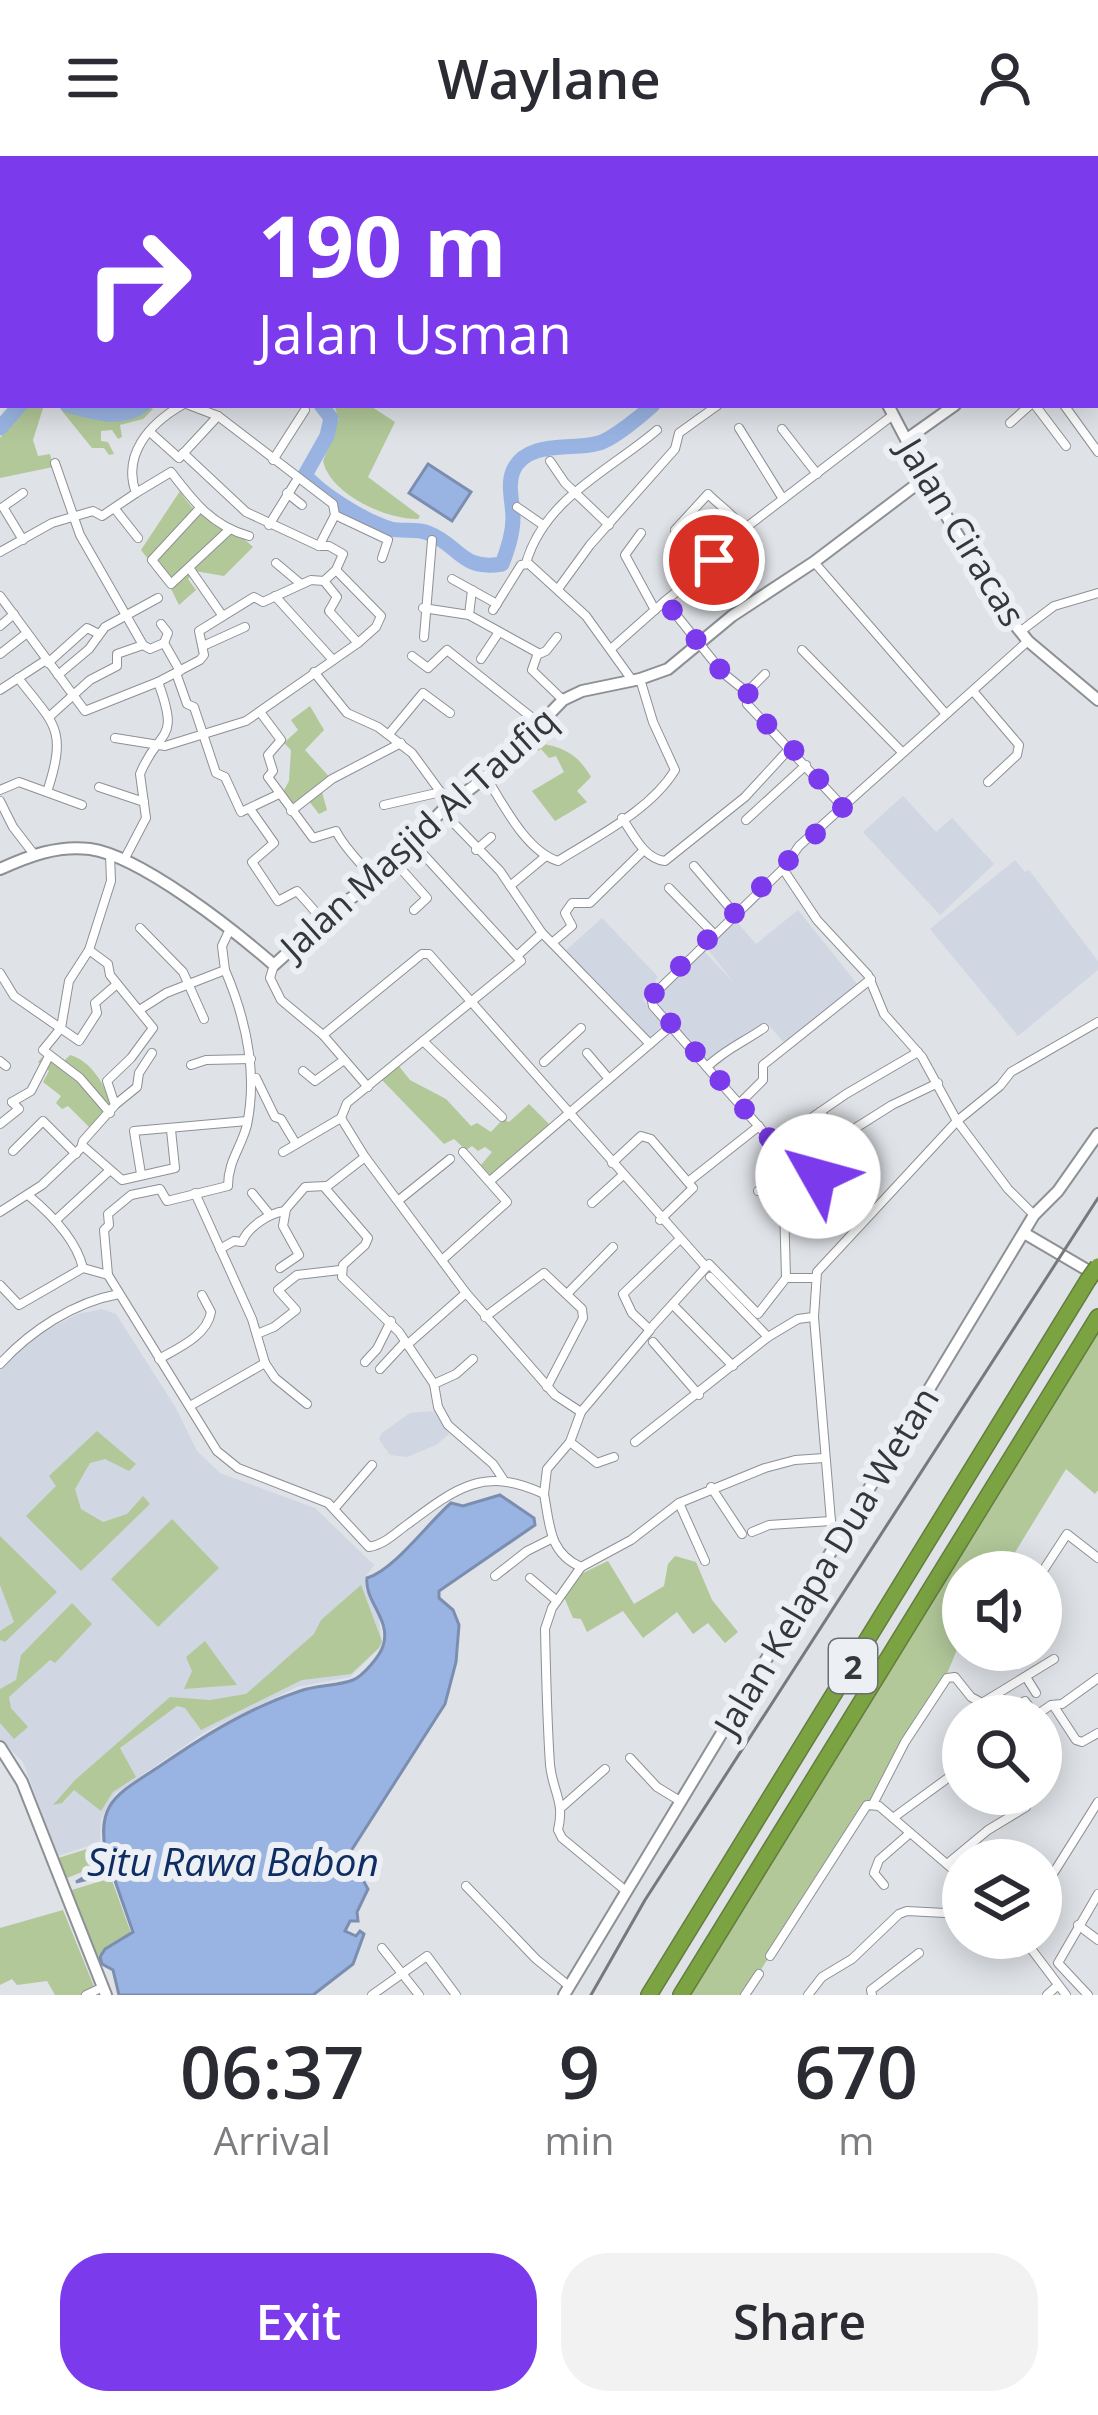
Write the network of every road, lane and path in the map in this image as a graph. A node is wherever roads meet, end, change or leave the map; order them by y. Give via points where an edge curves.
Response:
1 (181, 408) edge
2 (194, 408) edge
3 (714, 408) edge
4 (951, 408) edge
5 (1028, 408) edge
6 (1034, 408) edge
7 (1068, 408) edge
8 (305, 410) dead end
9 (890, 410) edge
10 (218, 416) junction
11 (1010, 423) dead end
12 (739, 428) dead end
13 (782, 429) dead end
14 (657, 430) dead end
15 (151, 433) junction
16 (907, 439) junction
17 (1096, 444) edge
18 (1066, 446) dead end
19 (183, 453) junction
20 (273, 460) junction
21 (550, 461) dead end
22 (55, 463) dead end
23 (817, 474) junction
24 (298, 478) junction
25 (925, 478) junction
26 (22, 493) dead end
27 (136, 493) junction
28 (574, 493) junction
29 (286, 494) junction
30 (783, 499) junction
31 (302, 506) dead end
32 (517, 507) dead end
33 (200, 508) junction
34 (115, 509) junction
35 (335, 514) junction
36 (74, 517) junction
37 (269, 525) junction
38 (543, 525) junction
39 (608, 525) junction
40 (744, 529) junction
41 (229, 530) junction
42 (675, 530) dead end
43 (641, 533) dead end
44 (249, 536) dead end
45 (138, 538) dead end
46 (23, 540) junction
47 (432, 540) dead end
48 (319, 546) junction
49 (0, 552) edge
50 (382, 558) dead end
51 (814, 562) junction
52 (276, 563) dead end
53 (526, 563) junction
54 (190, 569) junction
55 (336, 570) junction
56 (452, 579) dead end
57 (324, 581) junction
58 (301, 584) junction
59 (558, 589) junction
60 (472, 590) junction
61 (1098, 593) edge
62 (0, 596) edge
63 (275, 596) junction
64 (158, 598) dead end
65 (665, 601) junction
66 (423, 608) junction
67 (655, 610) junction
68 (14, 614) junction
69 (128, 614) junction
70 (222, 615) junction
71 (469, 615) junction
72 (161, 624) dead end
73 (0, 626) edge
74 (245, 627) dead end
75 (500, 632) junction
76 (27, 633) junction
77 (97, 633) junction
78 (424, 637) dead end
79 (557, 637) dead end
80 (1024, 637) junction
81 (164, 643) junction
82 (358, 643) junction
83 (699, 643) junction
84 (143, 645) junction
85 (202, 646) junction
86 (612, 648) junction
87 (802, 650) dead end
88 (0, 654) edge
89 (539, 654) junction
90 (412, 656) dead end
91 (481, 659) dead end
92 (332, 660) junction
93 (47, 661) junction
94 (178, 672) junction
95 (314, 672) junction
96 (765, 674) dead end
97 (58, 675) junction
98 (18, 678) junction
99 (636, 680) junction
100 (158, 682) junction
101 (0, 690) edge
102 (973, 691) junction
103 (748, 693) junction
104 (73, 696) junction
105 (563, 700) junction
106 (1098, 700) edge
107 (260, 712) junction
108 (450, 713) dead end
109 (945, 713) junction
110 (49, 717) junction
111 (539, 724) junction
112 (388, 734) junction
113 (206, 735) junction
114 (115, 738) dead end
115 (401, 743) junction
116 (162, 744) junction
117 (791, 747) junction
118 (902, 752) junction
119 (806, 765) junction
120 (486, 777) junction
121 (988, 782) dead end
122 (99, 787) dead end
123 (48, 789) junction
124 (0, 790) edge
125 (441, 791) junction
126 (278, 794) junction
127 (0, 801) edge
128 (144, 802) junction
129 (82, 805) dead end
130 (384, 806) dead end
131 (843, 807) junction
132 (446, 808) junction
133 (250, 809) junction
134 (291, 812) junction
135 (622, 818) junction
136 (746, 820) dead end
137 (491, 836) dead end
138 (411, 841) junction
139 (476, 850) junction
140 (644, 850) junction
141 (33, 853) junction
142 (110, 855) junction
143 (546, 856) junction
144 (123, 861) junction
145 (394, 861) junction
146 (694, 866) dead end
147 (0, 869) edge
148 (783, 869) junction
149 (371, 881) junction
150 (511, 886) junction
151 (669, 888) dead end
152 (414, 910) dead end
153 (736, 915) junction
154 (140, 928) dead end
155 (230, 929) junction
156 (542, 933) junction
157 (715, 935) junction
158 (553, 943) junction
159 (89, 950) junction
160 (518, 955) junction
161 (274, 965) junction
162 (225, 970) junction
163 (0, 973) edge
164 (871, 979) junction
165 (117, 984) junction
166 (188, 984) junction
167 (11, 993) junction
168 (472, 1002) junction
169 (0, 1005) edge
170 (140, 1010) junction
171 (204, 1019) dead end
172 (1098, 1022) edge
173 (670, 1026) junction
174 (61, 1028) junction
175 (581, 1028) dead end
176 (764, 1028) dead end
177 (323, 1035) junction
178 (423, 1041) junction
179 (650, 1044) junction
180 (918, 1052) junction
181 (152, 1053) dead end
182 (587, 1053) dead end
183 (49, 1056) junction
184 (251, 1059) junction
185 (345, 1060) junction
186 (544, 1062) dead end
187 (191, 1066) dead end
188 (707, 1066) junction
189 (303, 1071) dead end
190 (256, 1078) dead end
191 (609, 1079) junction
192 (938, 1083) junction
193 (368, 1087) junction
194 (0, 1092) edge
195 (13, 1102) junction
196 (740, 1103) junction
197 (113, 1109) junction
198 (820, 1112) junction
199 (570, 1115) junction
200 (502, 1117) dead end
201 (340, 1118) junction
202 (247, 1121) junction
203 (957, 1121) junction
204 (0, 1124) edge
205 (760, 1126) junction
206 (171, 1130) junction
207 (1098, 1133) edge
208 (775, 1143) junction
209 (296, 1144) junction
210 (80, 1150) junction
211 (14, 1151) dead end
212 (283, 1152) dead end
213 (463, 1152) dead end
214 (816, 1155) dead end
215 (365, 1157) junction
216 (450, 1160) dead end
217 (612, 1163) junction
218 (791, 1163) junction
219 (827, 1168) junction
220 (110, 1171) junction
221 (153, 1171) junction
222 (141, 1174) junction
223 (623, 1174) junction
224 (804, 1177) junction
225 (833, 1178) dead end
226 (490, 1181) junction
227 (688, 1182) junction
228 (326, 1186) junction
229 (160, 1190) junction
230 (758, 1191) dead end
231 (195, 1193) junction
232 (252, 1193) dead end
233 (28, 1195) junction
234 (399, 1200) junction
235 (592, 1203) dead end
236 (285, 1211) junction
237 (0, 1212) edge
238 (270, 1215) junction
239 (1034, 1215) junction
240 (56, 1220) junction
241 (660, 1220) junction
242 (1024, 1233) junction
243 (680, 1239) junction
244 (613, 1247) dead end
245 (220, 1249) junction
246 (442, 1259) junction
247 (83, 1268) junction
248 (280, 1268) dead end
249 (340, 1270) junction
250 (708, 1272) junction
251 (1095, 1274) edge
252 (108, 1275) junction
253 (786, 1278) junction
254 (815, 1278) junction
255 (0, 1285) edge
256 (466, 1293) junction
257 (119, 1294) junction
258 (567, 1294) junction
259 (202, 1295) dead end
260 (676, 1308) dead end
261 (485, 1316) junction
262 (814, 1317) junction
263 (1098, 1317) edge
264 (391, 1321) junction
265 (650, 1330) junction
266 (257, 1334) junction
267 (768, 1337) junction
268 (653, 1342) dead end
269 (406, 1344) junction
270 (17, 1346) junction
271 (0, 1351) edge
272 (159, 1359) junction
273 (473, 1359) dead end
274 (364, 1361) dead end
275 (266, 1363) junction
276 (0, 1364) edge
277 (733, 1366) junction
278 (380, 1370) dead end
279 (434, 1384) junction
280 (547, 1387) junction
281 (699, 1395) junction
282 (307, 1404) dead end
283 (190, 1406) junction
284 (581, 1412) junction
285 (570, 1442) junction
286 (635, 1442) dead end
287 (614, 1457) dead end
288 (824, 1458) junction
289 (372, 1465) dead end
290 (503, 1479) junction
291 (711, 1487) junction
292 (544, 1494) junction
293 (679, 1503) junction
294 (335, 1508) junction
295 (831, 1521) junction
296 (551, 1539) junction
297 (1098, 1540) edge
298 (833, 1545) junction
299 (1087, 1547) junction
300 (1056, 1551) edge
301 (1098, 1558) edge
302 (705, 1561) dead end
303 (581, 1567) junction
304 (495, 1576) dead end
305 (530, 1578) dead end
306 (557, 1601) junction
307 (1035, 1671) edge
308 (1026, 1677) junction
309 (1098, 1678) edge
310 (1036, 1693) dead end
311 (1062, 1704) edge
312 (1062, 1719) edge
313 (1098, 1733) edge
314 (0, 1747) edge
315 (630, 1758) dead end
316 (604, 1768) dead end
317 (16, 1770) junction
318 (0, 1778) edge
319 (942, 1782) edge
320 (682, 1802) junction
321 (1098, 1802) edge
322 (873, 1804) junction
323 (563, 1806) junction
324 (1013, 1815) edge
325 (893, 1818) junction
326 (910, 1833) junction
327 (977, 1839) edge
328 (1062, 1859) edge
329 (942, 1860) edge
330 (884, 1885) dead end
331 (466, 1886) dead end
332 (627, 1892) junction
333 (1098, 1894) edge
334 (942, 1914) edge
335 (1078, 1925) junction
336 (1098, 1940) edge
337 (382, 1948) dead end
338 (709, 1949) junction
339 (919, 1953) dead end
340 (770, 1956) dead end
341 (1038, 1959) edge
342 (402, 1972) junction
343 (759, 1974) dead end
344 (1057, 1986) junction
345 (104, 1991) edge
346 (566, 1991) edge
347 (86, 1995) edge
348 (372, 1995) edge
349 (418, 1995) edge
350 (456, 1995) edge
351 (649, 1995) edge
352 (681, 1995) edge
353 (692, 1995) edge
354 (745, 1995) edge
355 (808, 1995) edge
356 (872, 1995) edge
357 (1047, 1995) edge
358 (1066, 1995) edge
359 (1088, 1995) edge

1 - 15 street
2 - 10 street
3 - 39 street via 679,433 675,449
4 - 16 street
5 - 11 street
6 - 18 street
7 - 17 street
8 - 20 street
9 - 16 street, Jalan Ciracas
9 - 23 street
10 - 19 street
10 - 20 street
12 - 30 street
13 - 23 street
14 - 28 street
15 - 19 street via 178,458
15 - 27 street via 131,458
16 - 25 street, Jalan Ciracas
19 - 37 street
20 - 24 street
21 - 28 street
22 - 36 street
23 - 30 street
24 - 29 street
24 - 35 street
25 - 51 street, Jalan Masjid Al Taufiq
25 - 80 street, Jalan Ciracas
26 - 46 street via 3,507
27 - 33 street via 170,471
27 - 34 street
28 - 38 street
28 - 39 street
29 - 31 street
29 - 37 street
30 - 40 street
32 - 38 street
33 - 41 street
33 - 54 street via 152,560 172,585
34 - 36 street
34 - 45 street
35 - 48 street
35 - 50 street via 388,540
36 - 46 street
36 - 69 street
37 - 48 street
38 - 53 street
39 - 59 street
40 - 42 street via 706,494
40 - 65 street
41 - 44 street
41 - 54 street
43 - 67 street via 625,555
46 - 49 street
47 - 66 street
48 - 55 street via 344,554
51 - 83 street, Jalan Masjid Al Taufiq
51 - 109 street
52 - 58 street
53 - 59 street
53 - 60 street via 495,607
54 - 70 street
55 - 57 street
55 - 82 street via 381,616
56 - 60 street
57 - 58 street
57 - 82 street via 337,597 328,609
58 - 63 street
59 - 86 street
60 - 71 street
61 - 80 street via 1054,606
62 - 68 street
63 - 70 street via 254,597
63 - 92 street
64 - 69 street
65 - 67 street
65 - 83 street
66 - 71 street
66 - 78 street
67 - 86 street
68 - 73 street
68 - 76 street
69 - 77 street
69 - 84 street
70 - 85 street via 199,631
71 - 75 street
72 - 81 street
74 - 85 street
75 - 89 street
75 - 91 street
76 - 88 street
76 - 93 street
77 - 93 street via 87,628
77 - 97 street
79 - 89 street
80 - 102 street
80 - 106 street, Jalan Ciracas
81 - 84 street
81 - 94 street
82 - 92 street
83 - 99 street, Jalan Masjid Al Taufiq via 668,669
83 - 103 street
84 - 104 street via 117,654 117,666
85 - 94 street via 202,658
86 - 99 street
87 - 118 street
89 - 105 street via 532,670
90 - 111 street via 427,668 447,650
92 - 95 street
93 - 97 street
93 - 98 street
94 - 100 street
94 - 113 street
95 - 107 street
95 - 112 street via 347,713
96 - 103 street
97 - 104 street
98 - 101 street
98 - 110 street
99 - 105 street, Jalan Masjid Al Taufiq
99 - 135 street via 675,770
100 - 104 street via 88,710
100 - 116 street via 169,717
102 - 109 street
102 - 121 street via 1019,745
103 - 117 street via 750,708
104 - 110 street
105 - 111 street, Jalan Masjid Al Taufiq
107 - 113 street
107 - 126 street via 281,740 268,755
108 - 112 street via 423,693
109 - 118 street
110 - 123 street via 58,745
111 - 120 street, Jalan Masjid Al Taufiq
112 - 115 street
113 - 116 street
113 - 133 street via 216,774 241,812
114 - 116 street
115 - 125 street
115 - 134 street via 332,779
116 - 128 street via 140,774
117 - 119 street
117 - 140 street via 746,797 671,857 661,862
118 - 131 street
119 - 131 street
119 - 136 street
120 - 132 street, Jalan Masjid Al Taufiq
120 - 143 street
122 - 128 street
123 - 124 street via 16,782
123 - 129 street
125 - 130 street
125 - 132 street
126 - 133 street
126 - 134 street
127 - 141 street
128 - 144 street via 144,824
131 - 148 street
132 - 138 street, Jalan Masjid Al Taufiq
132 - 139 street
133 - 149 street via 274,843 251,864 278,901 297,892 321,918
134 - 149 street via 315,839 336,831
135 - 140 street
135 - 143 street via 558,862
137 - 139 street
138 - 145 street, Jalan Masjid Al Taufiq
138 - 160 street
139 - 150 street
140 - 158 street via 590,903 572,903 565,913 572,926
141 - 142 street
141 - 147 street
142 - 144 street
142 - 159 street via 111,881
143 - 150 street
144 - 155 street
145 - 149 street, Jalan Masjid Al Taufiq
145 - 152 street via 427,898
146 - 153 street
148 - 153 street
148 - 164 street
149 - 161 street, Jalan Masjid Al Taufiq
150 - 156 street
151 - 157 street
153 - 157 street
154 - 166 street
155 - 161 street
155 - 162 street
156 - 158 street
156 - 160 street
157 - 173 street via 652,994
158 - 179 street
159 - 165 street
159 - 174 street via 69,981
160 - 168 street via 519,965
161 - 177 street via 270,978 281,1000
162 - 166 street
162 - 184 street
163 - 167 street
164 - 180 street via 888,1021
164 - 196 street via 763,1065 763,1080
165 - 170 street
165 - 174 street via 94,1003 97,1013 81,1040
166 - 170 street
166 - 171 street
167 - 169 street
167 - 174 street
168 - 177 street via 425,953
168 - 178 street
168 - 199 street
170 - 197 street via 153,1028 107,1081
172 - 203 street via 1016,1068
173 - 179 street
173 - 188 street
174 - 183 street via 44,1048
175 - 186 street
176 - 188 street
177 - 185 street
178 - 193 street
178 - 200 street
179 - 191 street
180 - 192 street
180 - 198 street
181 - 197 street via 136,1087
182 - 191 street
183 - 195 street via 31,1091
183 - 197 street
184 - 187 street
184 - 202 street
185 - 189 street via 315,1082
185 - 193 street
188 - 196 street
190 - 209 street
191 - 199 street
192 - 198 street via 846,1134
192 - 203 street
193 - 201 street
194 - 195 street
195 - 204 street via 19,1109
196 - 205 street
197 - 210 street
198 - 208 street
199 - 217 street
199 - 226 street
201 - 209 street
201 - 215 street
202 - 206 street
202 - 231 street via 228,1186
203 - 239 street
203 - 254 street
205 - 208 street
205 - 227 street
206 - 221 street via 175,1168
206 - 222 street via 133,1131
207 - 239 street, Jalan Kelapa Dua Wetan
208 - 218 street
209 - 212 street
210 - 211 street via 43,1120
210 - 220 street
210 - 233 street
213 - 226 street
214 - 219 street
215 - 228 street
215 - 234 street
216 - 234 street
217 - 223 street
217 - 227 street via 645,1135
218 - 224 street
218 - 230 street
219 - 224 street
219 - 225 street
220 - 222 street via 122,1180
220 - 240 street
221 - 222 street
221 - 229 street
223 - 235 street
223 - 241 street
224 - 253 street via 784,1205
226 - 246 street via 506,1204
227 - 241 street via 693,1188
228 - 236 street via 305,1187
228 - 249 street via 368,1238
229 - 231 street via 167,1201
229 - 252 street via 131,1195 108,1214
231 - 245 street
232 - 238 street
233 - 237 street
233 - 240 street
234 - 246 street
236 - 238 street
236 - 248 street via 283,1226 299,1255
238 - 245 street via 243,1241
239 - 242 street, Jalan Kelapa Dua Wetan
240 - 247 street
241 - 243 street
242 - 251 street
242 - 298 street, Jalan Kelapa Dua Wetan
243 - 250 street
243 - 265 street via 622,1297
244 - 258 street
245 - 266 street
246 - 256 street
247 - 252 street
247 - 255 street via 19,1305
249 - 264 street
249 - 266 street via 287,1282 279,1293 296,1310
250 - 253 street via 709,1264 758,1314
250 - 265 street
250 - 267 street
251 - 351 highway, 2
252 - 257 street
253 - 254 street
254 - 262 street
256 - 261 street
256 - 269 street
257 - 270 street via 85,1304
257 - 272 street
258 - 261 street via 542,1274
258 - 280 street via 584,1315
259 - 272 street via 209,1324
260 - 277 street
261 - 280 street
262 - 267 street
262 - 288 street
263 - 338 highway, 2
264 - 269 street
264 - 274 street
265 - 284 street
266 - 275 street
267 - 277 street
268 - 281 street
269 - 278 street
269 - 279 street
270 - 271 street
270 - 276 street
272 - 283 street
273 - 279 street
275 - 282 street
275 - 283 street
277 - 281 street
279 - 290 street via 448,1425
280 - 284 street
281 - 286 street
283 - 294 street via 230,1464
284 - 285 street
285 - 287 street via 597,1462
285 - 292 street via 547,1469
288 - 291 street
288 - 295 street
289 - 294 street
290 - 292 street
290 - 294 street via 468,1486 375,1548
291 - 293 street
291 - 295 street via 747,1533
292 - 296 street
293 - 302 street
293 - 303 street
295 - 298 street
296 - 303 street
296 - 304 street
297 - 299 street
298 - 320 street, Jalan Kelapa Dua Wetan
299 - 300 street via 1067,1534
299 - 301 street
303 - 306 street
305 - 306 street
306 - 323 street via 545,1638 551,1775
307 - 308 street
308 - 310 street
308 - 322 street via 982,1703 947,1678
309 - 311 street
312 - 313 street via 1076,1740
314 - 317 street
315 - 320 street
316 - 323 street
317 - 318 street
317 - 345 street
319 - 325 street
320 - 332 street, Jalan Kelapa Dua Wetan
321 - 328 street
322 - 325 street
322 - 340 street via 855,1819
323 - 332 street via 562,1838
324 - 327 street
325 - 326 street
326 - 329 street
326 - 330 street via 878,1863 874,1873
331 - 346 street
332 - 346 street, Jalan Kelapa Dua Wetan
333 - 335 street
334 - 355 street via 899,1914
335 - 336 street
335 - 359 street via 1059,1959
337 - 342 street
338 - 352 highway, 2
338 - 353 highway
339 - 356 street
341 - 344 street
342 - 348 street
342 - 349 street
342 - 350 street via 427,1956
343 - 354 street
344 - 357 street
344 - 358 street
345 - 347 street

